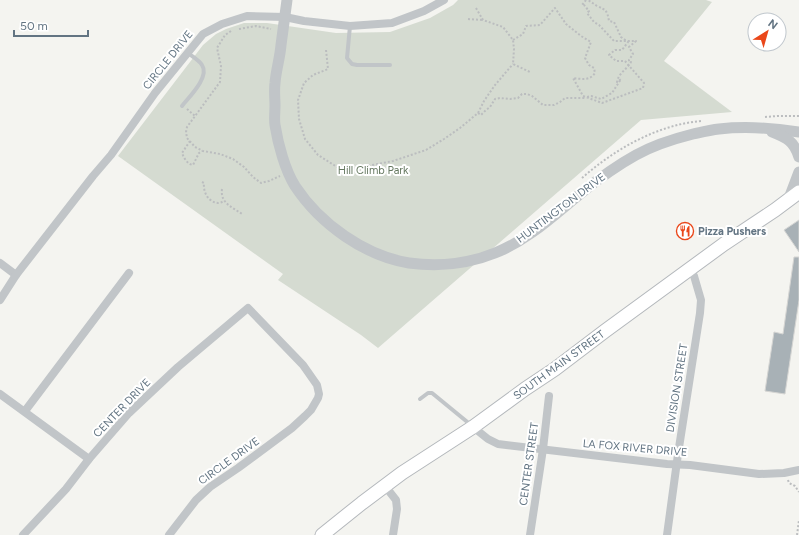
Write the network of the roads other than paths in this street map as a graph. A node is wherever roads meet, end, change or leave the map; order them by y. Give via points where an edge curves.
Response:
1 (287, 0) edge
2 (444, 0) edge
3 (285, 17) junction
4 (350, 26) junction
5 (188, 53) junction
6 (390, 64) dead end
7 (182, 106) road end
8 (763, 123) junction
9 (799, 132) edge
10 (799, 157) edge
11 (799, 172) edge
12 (795, 194) edge
13 (0, 263) edge
14 (690, 270) junction
15 (129, 273) dead end
16 (16, 275) junction
17 (0, 300) edge
18 (248, 308) joint
19 (0, 394) edge
20 (549, 396) dead end
21 (420, 399) dead end
22 (25, 411) junction
23 (473, 427) junction
24 (543, 449) junction
25 (89, 459) junction
26 (677, 464) junction
27 (799, 470) edge
28 (385, 486) junction
29 (23, 535) edge
30 (169, 535) edge
31 (322, 535) edge
32 (393, 535) edge
33 (530, 535) edge
34 (667, 535) edge

1 - 3 street, HUNTINGTON DRIVE
2 - 4 street, CIRCLE DRIVE via 392,23
3 - 4 street, CIRCLE DRIVE
3 - 5 street, CIRCLE DRIVE via 247,16 222,24 203,34
3 - 8 street, HUNTINGTON DRIVE via 275,83 274,123 282,156 294,184 316,212 340,234 372,252 409,263 463,262 509,247 636,155 670,140 718,129
4 - 6 lane via 347,58 352,64
5 - 7 lane via 203,66 204,73 198,86
5 - 16 street, CIRCLE DRIVE
8 - 9 street, HUNTINGTON DRIVE
8 - 10 street via 791,142
11 - 12 street
12 - 14 main road, SOUTH MAIN STREET
13 - 16 street
14 - 23 main road, SOUTH MAIN STREET
14 - 26 street, DIVISION STREET via 700,300 700,313
15 - 22 street
16 - 17 street, CIRCLE DRIVE
18 - 25 street, CENTER DRIVE via 178,367 129,413
18 - 30 street, CIRCLE DRIVE via 302,365 317,385 316,403 292,428 210,487 196,500
19 - 22 street
20 - 24 street, CENTER STREET
21 - 23 lane via 428,392 432,392
22 - 25 street
23 - 24 street, LA FOX RIVER DRIVE via 494,443
23 - 28 main road, SOUTH MAIN STREET
24 - 26 street, LA FOX RIVER DRIVE
24 - 33 street, CENTER STREET
25 - 29 street, CENTER DRIVE
26 - 27 street, LA FOX RIVER DRIVE via 759,474
26 - 34 street, DIVISION STREET
28 - 31 main road, SOUTH MAIN STREET
28 - 32 street via 396,500

